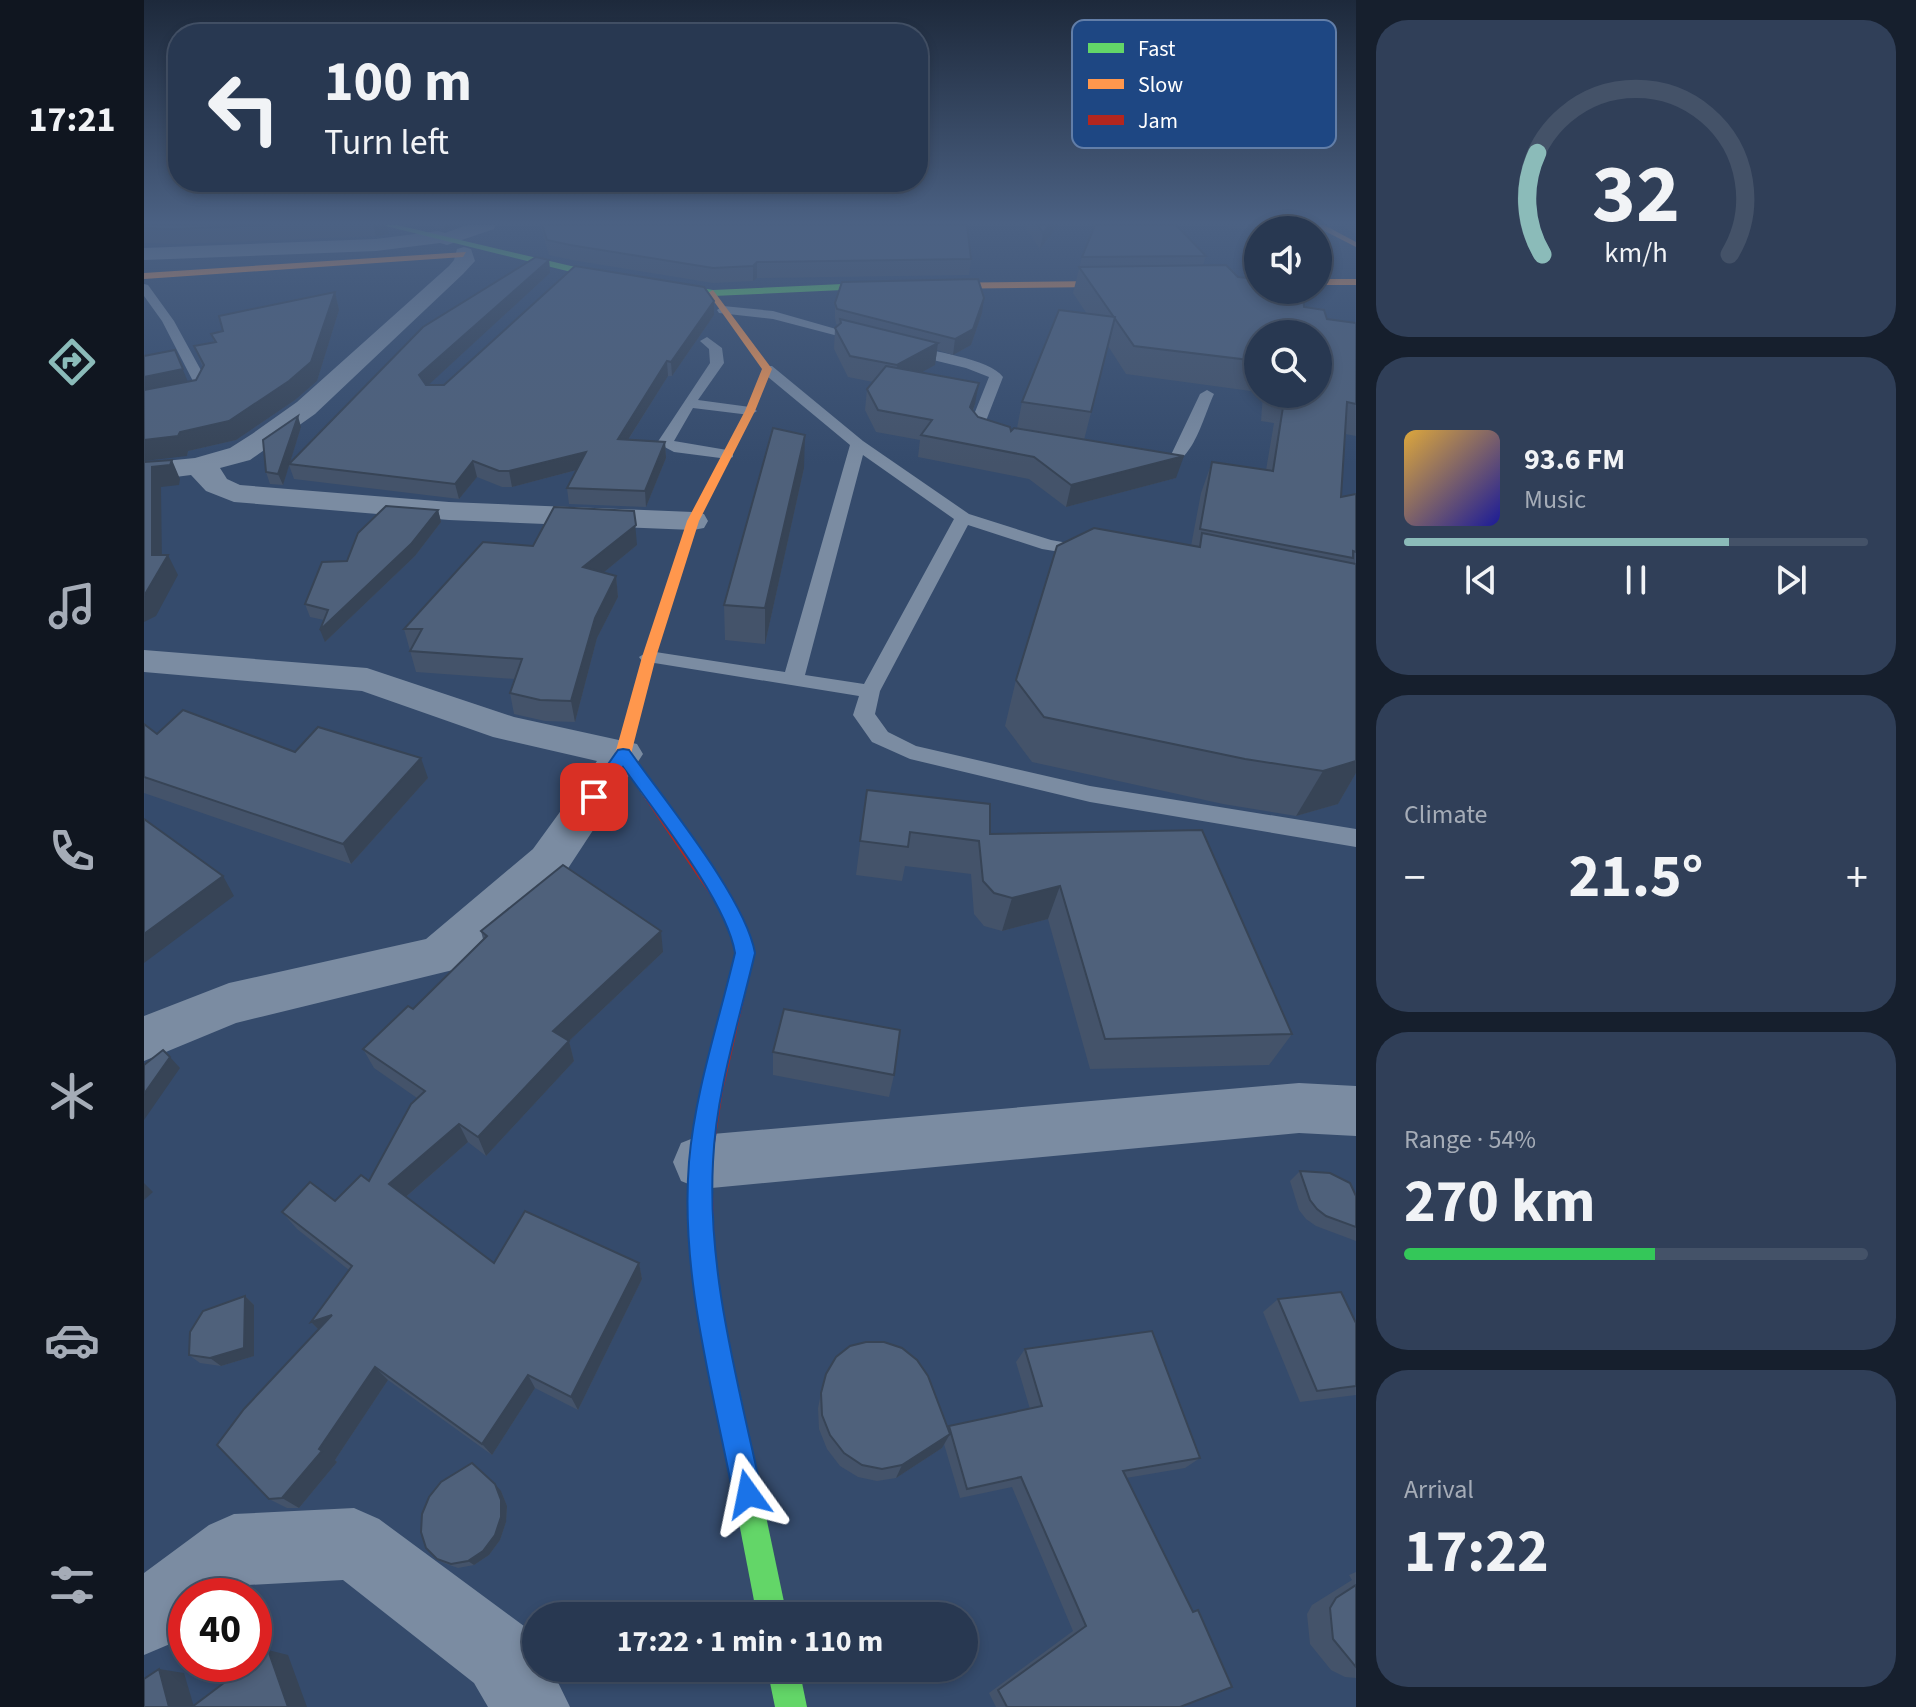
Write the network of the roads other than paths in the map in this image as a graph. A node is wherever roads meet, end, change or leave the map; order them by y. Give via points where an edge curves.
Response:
1 (156, 305) edge
2 (418, 305) edge
3 (720, 305) edge
4 (723, 310) junction
5 (707, 341) dead end
6 (767, 369) junction
7 (1207, 394) dead end
8 (689, 403) junction
9 (144, 405) edge
10 (750, 411) junction
11 (1015, 442) edge
12 (858, 444) junction
13 (728, 454) junction
14 (1135, 462) edge
15 (196, 466) junction
16 (144, 472) edge
17 (963, 518) junction
18 (693, 521) junction
19 (1108, 555) edge
20 (649, 657) junction
21 (144, 661) edge
22 (794, 677) junction
23 (870, 691) junction
24 (623, 754) junction
25 (1356, 838) edge
26 (144, 1039) edge
27 (1356, 1111) edge
28 (701, 1162) junction
29 (769, 1602) edge
30 (144, 1618) edge
31 (786, 1682) edge
32 (531, 1707) edge
33 (791, 1707) edge

1 - 9 lane via 202,385 198,393
2 - 15 street via 306,408 240,454
3 - 4 street
4 - 6 street
4 - 11 lane via 773,315 991,372 996,377 976,427 990,438
5 - 8 lane via 715,348 717,363
6 - 10 street
6 - 12 lane
7 - 14 lane via 1177,458 1167,464
8 - 10 lane
8 - 13 lane via 665,443
10 - 13 street
12 - 17 lane
12 - 22 lane
13 - 18 street
15 - 16 street
15 - 18 street via 234,493 449,511
17 - 19 lane via 1048,545
17 - 23 lane
18 - 20 street
20 - 22 lane
20 - 24 street
21 - 24 street via 367,680 507,728
22 - 23 lane
23 - 25 lane via 864,715 880,737 910,752 1090,794
24 - 26 street via 549,861 440,955 229,1004
24 - 28 street via 742,934 745,953
27 - 28 street via 1299,1108
28 - 29 street via 704,1281
30 - 32 street via 234,1550 354,1544 501,1656
31 - 33 street

